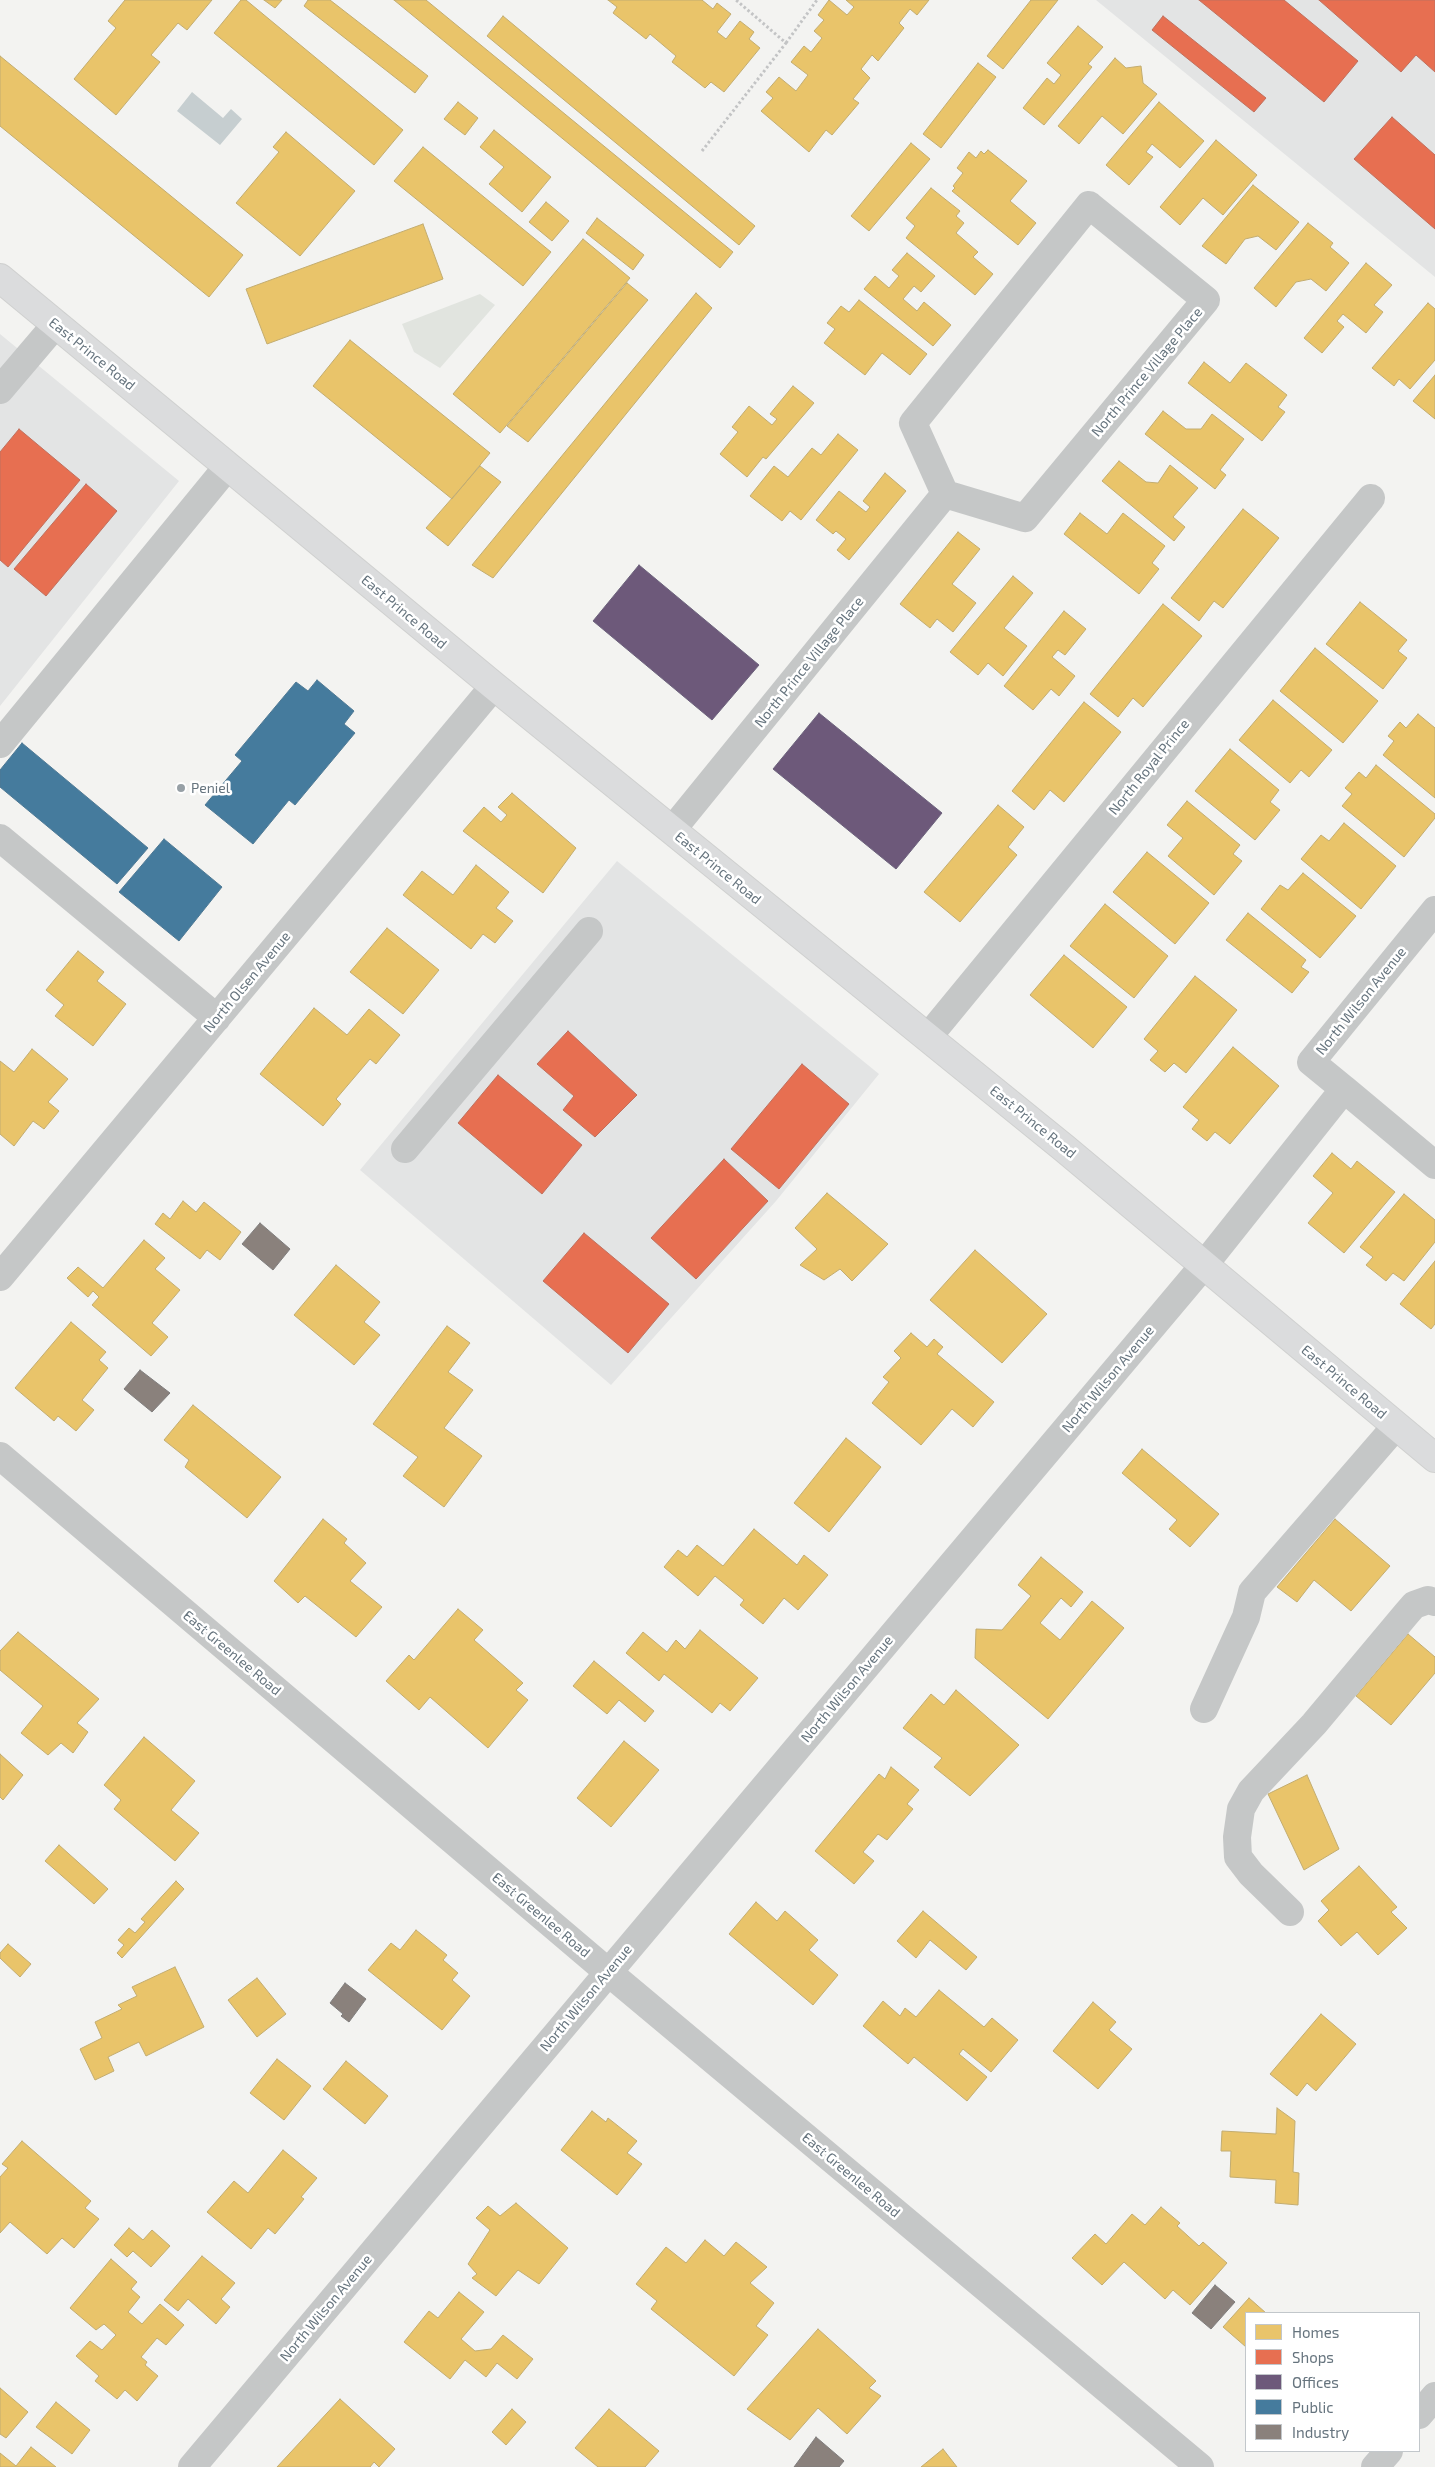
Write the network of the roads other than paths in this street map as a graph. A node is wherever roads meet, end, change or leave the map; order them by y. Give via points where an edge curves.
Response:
1 (0, 278) edge
2 (56, 324) junction
3 (0, 390) edge
4 (228, 466) junction
5 (946, 494) junction
6 (1371, 498) dead end
7 (494, 686) junction
8 (0, 744) edge
9 (672, 830) junction
10 (0, 838) edge
11 (1435, 910) edge
12 (589, 931) dead end
13 (217, 1018) junction
14 (928, 1037) junction
15 (1344, 1089) junction
16 (406, 1149) dead end
17 (1435, 1165) edge
18 (1204, 1265) junction
19 (0, 1277) edge
20 (1396, 1426) junction
21 (0, 1456) edge
22 (1435, 1458) edge
23 (1435, 1602) edge
24 (1204, 1709) dead end
25 (1290, 1912) dead end
26 (608, 1972) junction
27 (1435, 2396) edge
28 (1420, 2414) edge
29 (1388, 2452) edge
30 (192, 2467) edge
31 (1200, 2467) edge
32 (1375, 2467) edge

1 - 2 main road, East Prince Road
2 - 3 street
2 - 4 main road, East Prince Road
4 - 7 main road, East Prince Road
4 - 8 street
5 - 5 street, North Prince Village Place via 1025,518 1206,300 1089,204 913,423
5 - 9 street, North Prince Village Place
6 - 14 street, North Royal Prince
7 - 9 main road, East Prince Road
7 - 13 street, North Olsen Avenue
9 - 14 main road, East Prince Road
10 - 13 street
11 - 15 street, North Wilson Avenue via 1311,1062
12 - 16 street
13 - 19 street, North Olsen Avenue
14 - 18 main road, East Prince Road
15 - 17 street
15 - 18 street, North Wilson Avenue
18 - 20 main road, East Prince Road
18 - 26 street, North Wilson Avenue
20 - 22 main road, East Prince Road
20 - 24 street via 1252,1592 1246,1617
21 - 26 street, East Greenlee Road
23 - 25 street via 1428,1600 1414,1605 1314,1724 1251,1790 1241,1809 1238,1857
26 - 30 street, North Wilson Avenue
26 - 31 street, East Greenlee Road
27 - 28 street
29 - 32 street

